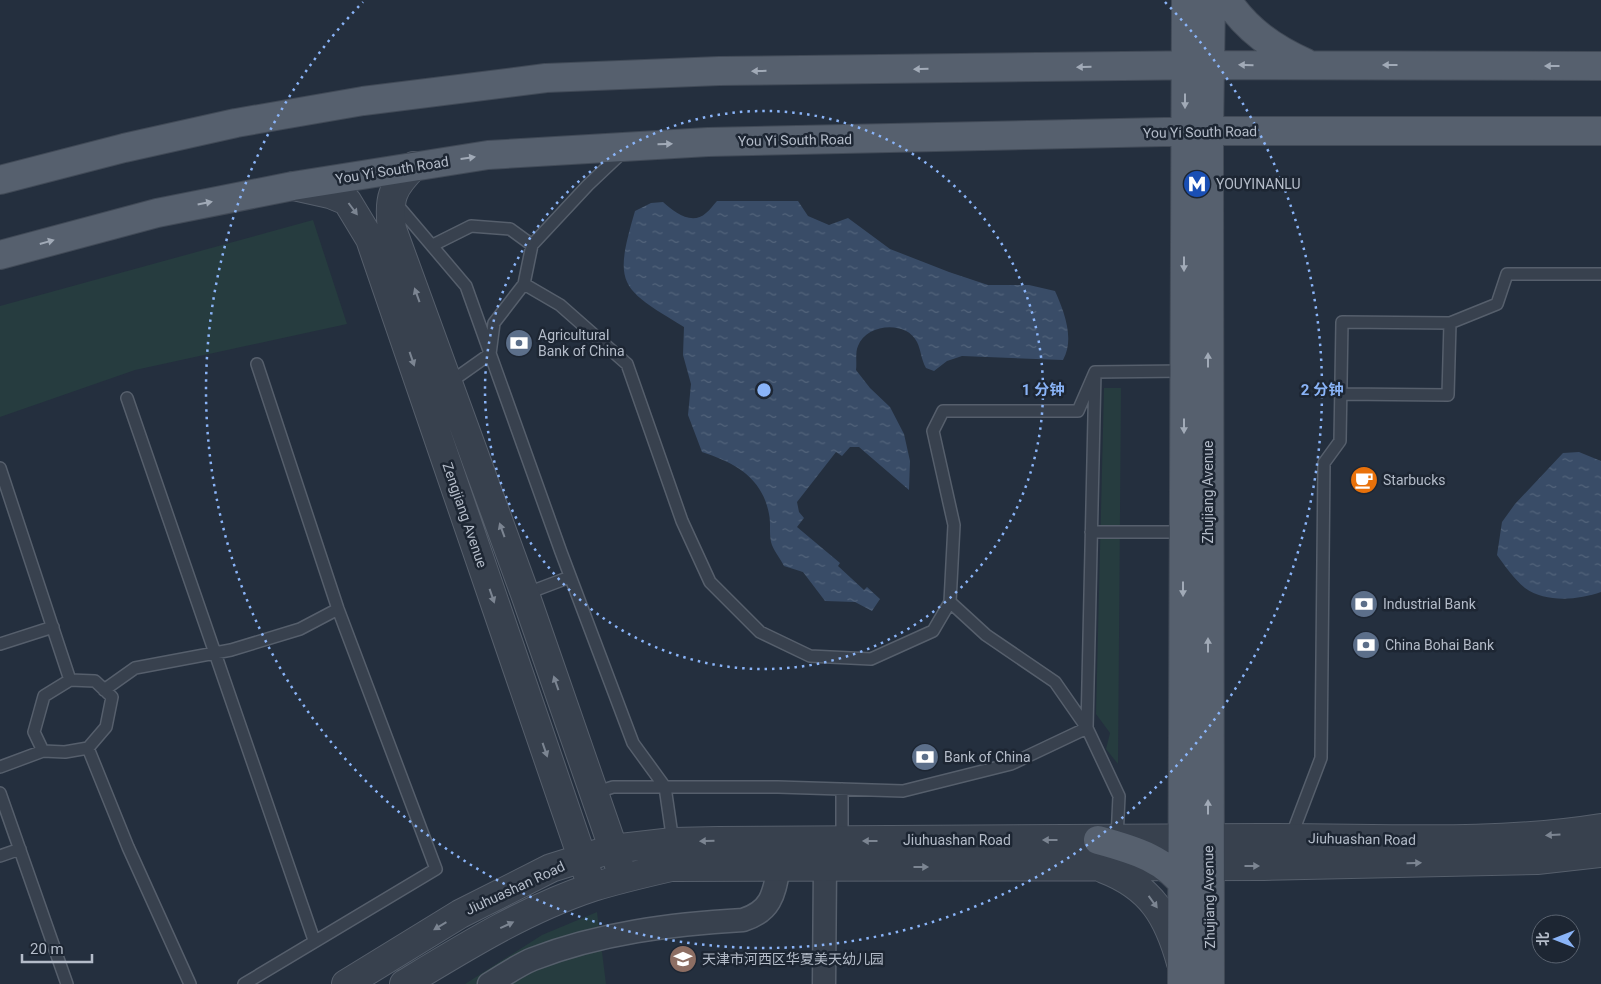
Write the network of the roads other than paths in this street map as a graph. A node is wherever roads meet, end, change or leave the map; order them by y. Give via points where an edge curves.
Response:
1 (1186, 0) edge
2 (1211, 0) edge
3 (1227, 0) edge
4 (1197, 65) junction
5 (1312, 65) junction
6 (1601, 66) edge
7 (1197, 131) junction
8 (1601, 131) edge
9 (630, 145) junction
10 (414, 166) junction
11 (0, 180) edge
12 (292, 186) junction
13 (391, 197) junction
14 (433, 245) junction
15 (532, 245) junction
16 (0, 255) edge
17 (1601, 274) edge
18 (524, 284) junction
19 (1450, 323) junction
20 (490, 354) junction
21 (256, 364) dead end
22 (1184, 371) junction
23 (1095, 372) junction
24 (449, 382) junction
25 (1341, 394) junction
26 (127, 398) dead end
27 (0, 468) edge
28 (1091, 532) junction
29 (1183, 532) junction
30 (570, 577) junction
31 (525, 594) junction
32 (950, 602) junction
33 (338, 609) junction
34 (53, 627) junction
35 (0, 644) edge
36 (214, 652) junction
37 (70, 680) junction
38 (104, 690) junction
39 (1087, 728) junction
40 (88, 748) junction
41 (43, 751) junction
42 (0, 767) edge
43 (665, 787) junction
44 (842, 789) junction
45 (594, 792) junction
46 (0, 793) edge
47 (1601, 828) edge
48 (1182, 838) junction
49 (1208, 838) junction
50 (1291, 838) junction
51 (1108, 840) junction
52 (842, 841) junction
53 (673, 842) junction
54 (20, 849) junction
55 (612, 849) junction
56 (1601, 853) edge
57 (0, 856) edge
58 (583, 858) junction
59 (1209, 866) junction
60 (779, 867) junction
61 (825, 867) junction
62 (1098, 867) junction
63 (1177, 871) junction
64 (624, 878) junction
65 (592, 887) junction
66 (314, 940) junction
67 (1210, 973) edge
68 (1182, 976) edge
69 (67, 984) edge
70 (190, 984) edge
71 (244, 984) edge
72 (346, 984) edge
73 (404, 984) edge
74 (489, 984) edge
75 (824, 984) edge

1 - 4 main road, Zhujiang Avenue
2 - 4 main road, Zhujiang Avenue
3 - 5 main road via 1258,36
5 -> 4 main road
4 - 7 main road, Zhujiang Avenue
4 -> 11 main road via 719,71 546,78 363,101 236,123
6 -> 5 main road
7 - 8 main road, You Yi South Road
9 -> 7 main road, You Yi South Road
7 -> 22 main road, Zhujiang Avenue
49 -> 7 main road, Zhujiang Avenue
10 -> 9 main road, You Yi South Road via 488,155
9 - 15 lane
10 - 12 main road, You Yi South Road
10 - 13 street via 399,181
16 -> 12 main road, You Yi South Road via 157,213
12 -> 58 street, Zengjiang Avenue via 330,194 348,202 370,239
13 - 14 lane
24 -> 13 street, Zengjiang Avenue via 392,229
14 - 15 lane via 471,226 510,229
14 - 20 lane via 466,286
15 - 18 lane
17 - 19 lane via 1507,274 1497,304
18 - 20 lane via 494,323
18 - 32 lane via 560,305 627,364 682,521 710,582 760,632 810,656 872,659 933,631
19 - 25 lane via 1448,395
19 - 25 lane via 1342,322
20 - 24 lane
20 - 30 lane
21 - 33 lane
22 - 23 lane
22 -> 29 main road, Zhujiang Avenue
23 - 28 lane
23 - 32 lane via 1078,411 943,411 933,431 954,525
31 -> 24 street, Zengjiang Avenue
25 - 50 lane via 1340,441 1324,463 1321,758
26 - 36 lane
27 - 34 lane
28 - 29 lane
28 - 39 lane
29 -> 48 main road, Zhujiang Avenue
30 - 31 lane
30 - 43 lane via 634,743
45 -> 31 street, Zengjiang Avenue
32 - 39 lane via 986,635 1055,682
33 - 36 lane via 300,629
33 - 66 lane via 436,869
34 - 35 lane
34 - 37 lane
36 - 38 lane via 135,668
36 - 66 lane
37 - 38 lane via 95,681
37 - 41 lane via 44,696 34,732
38 - 40 lane via 112,697 106,727
39 - 44 lane via 1011,764 903,791
39 - 51 lane via 1119,796
40 - 41 lane
40 - 70 lane via 128,847
41 - 42 lane
43 - 44 lane
43 - 45 lane via 613,787
43 - 53 lane
44 - 52 lane
45 - 55 street, Zengjiang Avenue
46 - 54 lane
47 -> 50 street, Jiuhuashan Road via 1561,834 1422,840
48 - 49 street, Jiuhuashan Road
48 - 51 street, Jiuhuashan Road
48 - 63 main road, Zhujiang Avenue
49 - 50 street, Jiuhuashan Road
49 - 59 main road, Zhujiang Avenue
51 -> 52 street, Jiuhuashan Road
51 - 63 main road via 1147,854
52 -> 53 street, Jiuhuashan Road
53 - 55 street, Jiuhuashan Road
54 - 57 lane
54 - 69 lane
55 - 58 street, Jiuhuashan Road
55 - 64 street, Zengjiang Avenue
59 -> 56 street, Jiuhuashan Road via 1527,860
58 - 65 street, Zengjiang Avenue
58 -> 72 street, Jiuhuashan Road via 552,868 460,914
59 - 63 street, Jiuhuashan Road
59 - 67 main road, Zhujiang Avenue
60 - 61 street, Jiuhuashan Road
60 - 64 street, Jiuhuashan Road via 671,867
60 - 74 street via 770,902 756,916 653,928 593,940 531,959
61 -> 62 street, Jiuhuashan Road
61 - 75 street
62 - 63 street, Jiuhuashan Road
62 -> 68 street via 1122,876 1149,896 1167,924
63 - 67 main road via 1194,897 1202,917
63 - 68 main road, Zhujiang Avenue
64 - 65 street, Jiuhuashan Road
73 -> 65 street, Jiuhuashan Road via 487,934
66 - 71 lane

